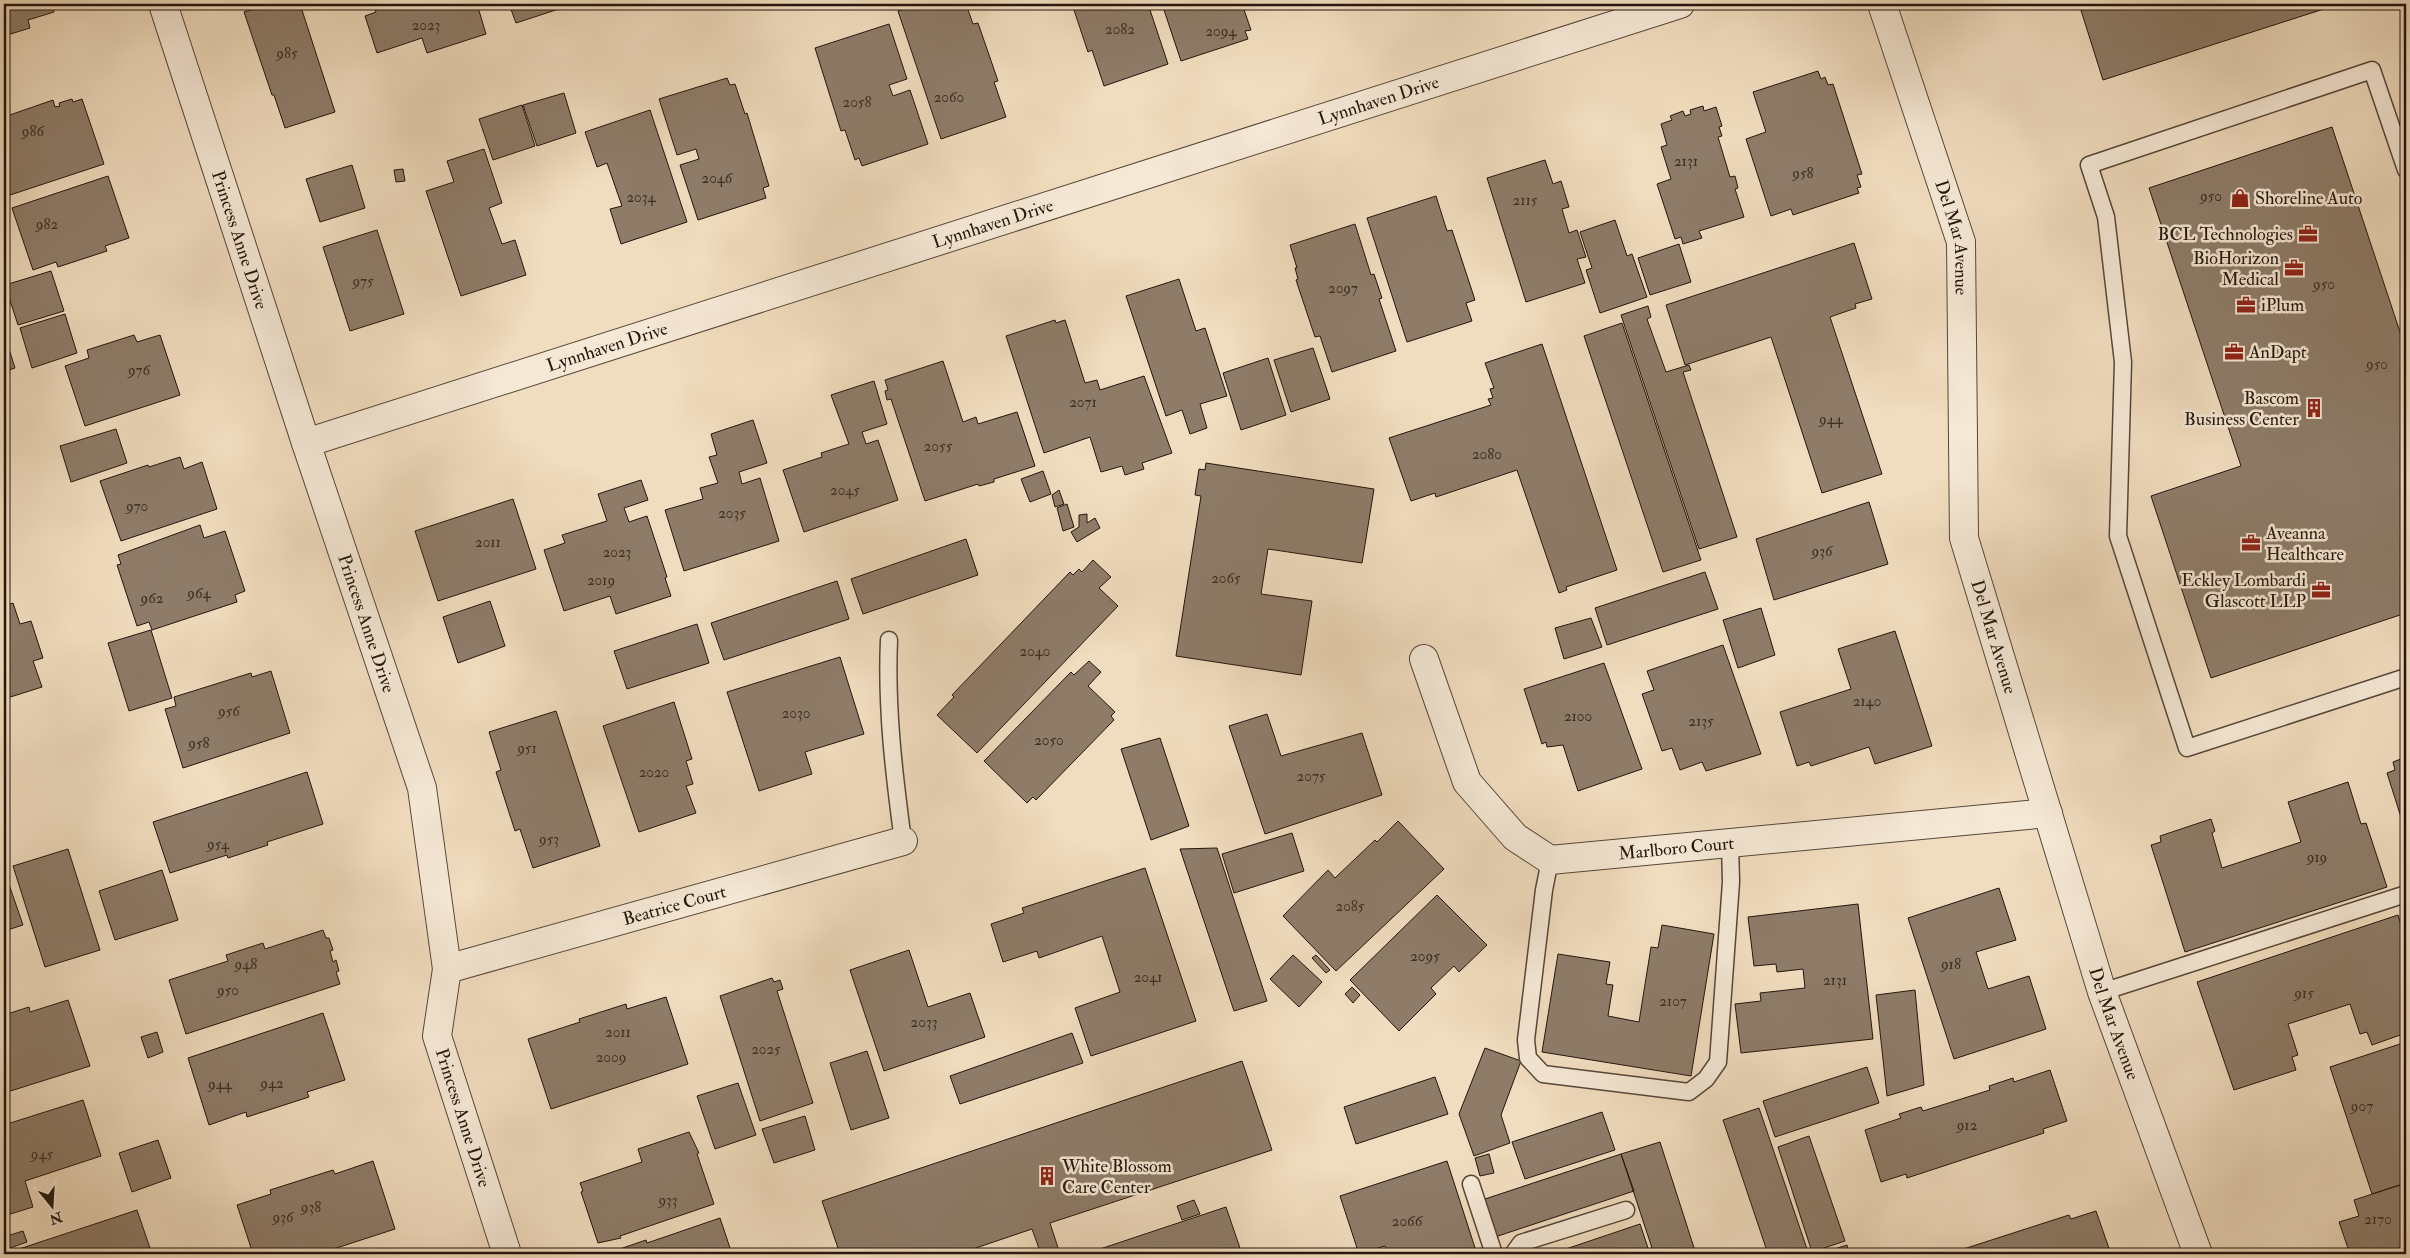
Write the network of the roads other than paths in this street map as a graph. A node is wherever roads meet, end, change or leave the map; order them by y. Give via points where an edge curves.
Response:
1 (163, 4) edge
2 (1680, 4) edge
3 (1882, 4) edge
4 (2406, 170) edge
5 (306, 443) junction
6 (889, 640) dead end
7 (1424, 658) dead end
8 (2406, 677) edge
9 (2048, 813) junction
10 (903, 841) joint
11 (1730, 843) junction
12 (1550, 860) junction
13 (2406, 894) edge
14 (448, 969) junction
15 (2102, 992) junction
16 (1471, 1184) dead end
17 (1626, 1210) dead end
18 (507, 1254) edge
19 (1494, 1254) edge
20 (1513, 1254) edge
21 (2198, 1254) edge

1 - 5 street, Princess Anne Drive
2 - 5 street, Lynnhaven Drive
3 - 9 street, Del Mar Avenue via 1960,242 1964,538
4 - 8 lane via 2372,70 2089,166 2106,218 2123,362 2118,536 2186,748
5 - 14 street, Princess Anne Drive via 422,788
6 - 10 lane via 887,688 893,770
7 - 12 street via 1467,782 1515,837
9 - 11 street, Marlboro Court
9 - 15 street, Del Mar Avenue
10 - 14 street, Beatrice Court
11 - 12 street, Marlboro Court
11 - 12 lane via 1731,882 1718,1062 1706,1079 1689,1092 1543,1074 1528,1058 1526,1040
13 - 15 lane
14 - 18 street, Princess Anne Drive via 437,1036
15 - 21 street, Del Mar Avenue
16 - 19 lane
17 - 20 lane via 1521,1243

